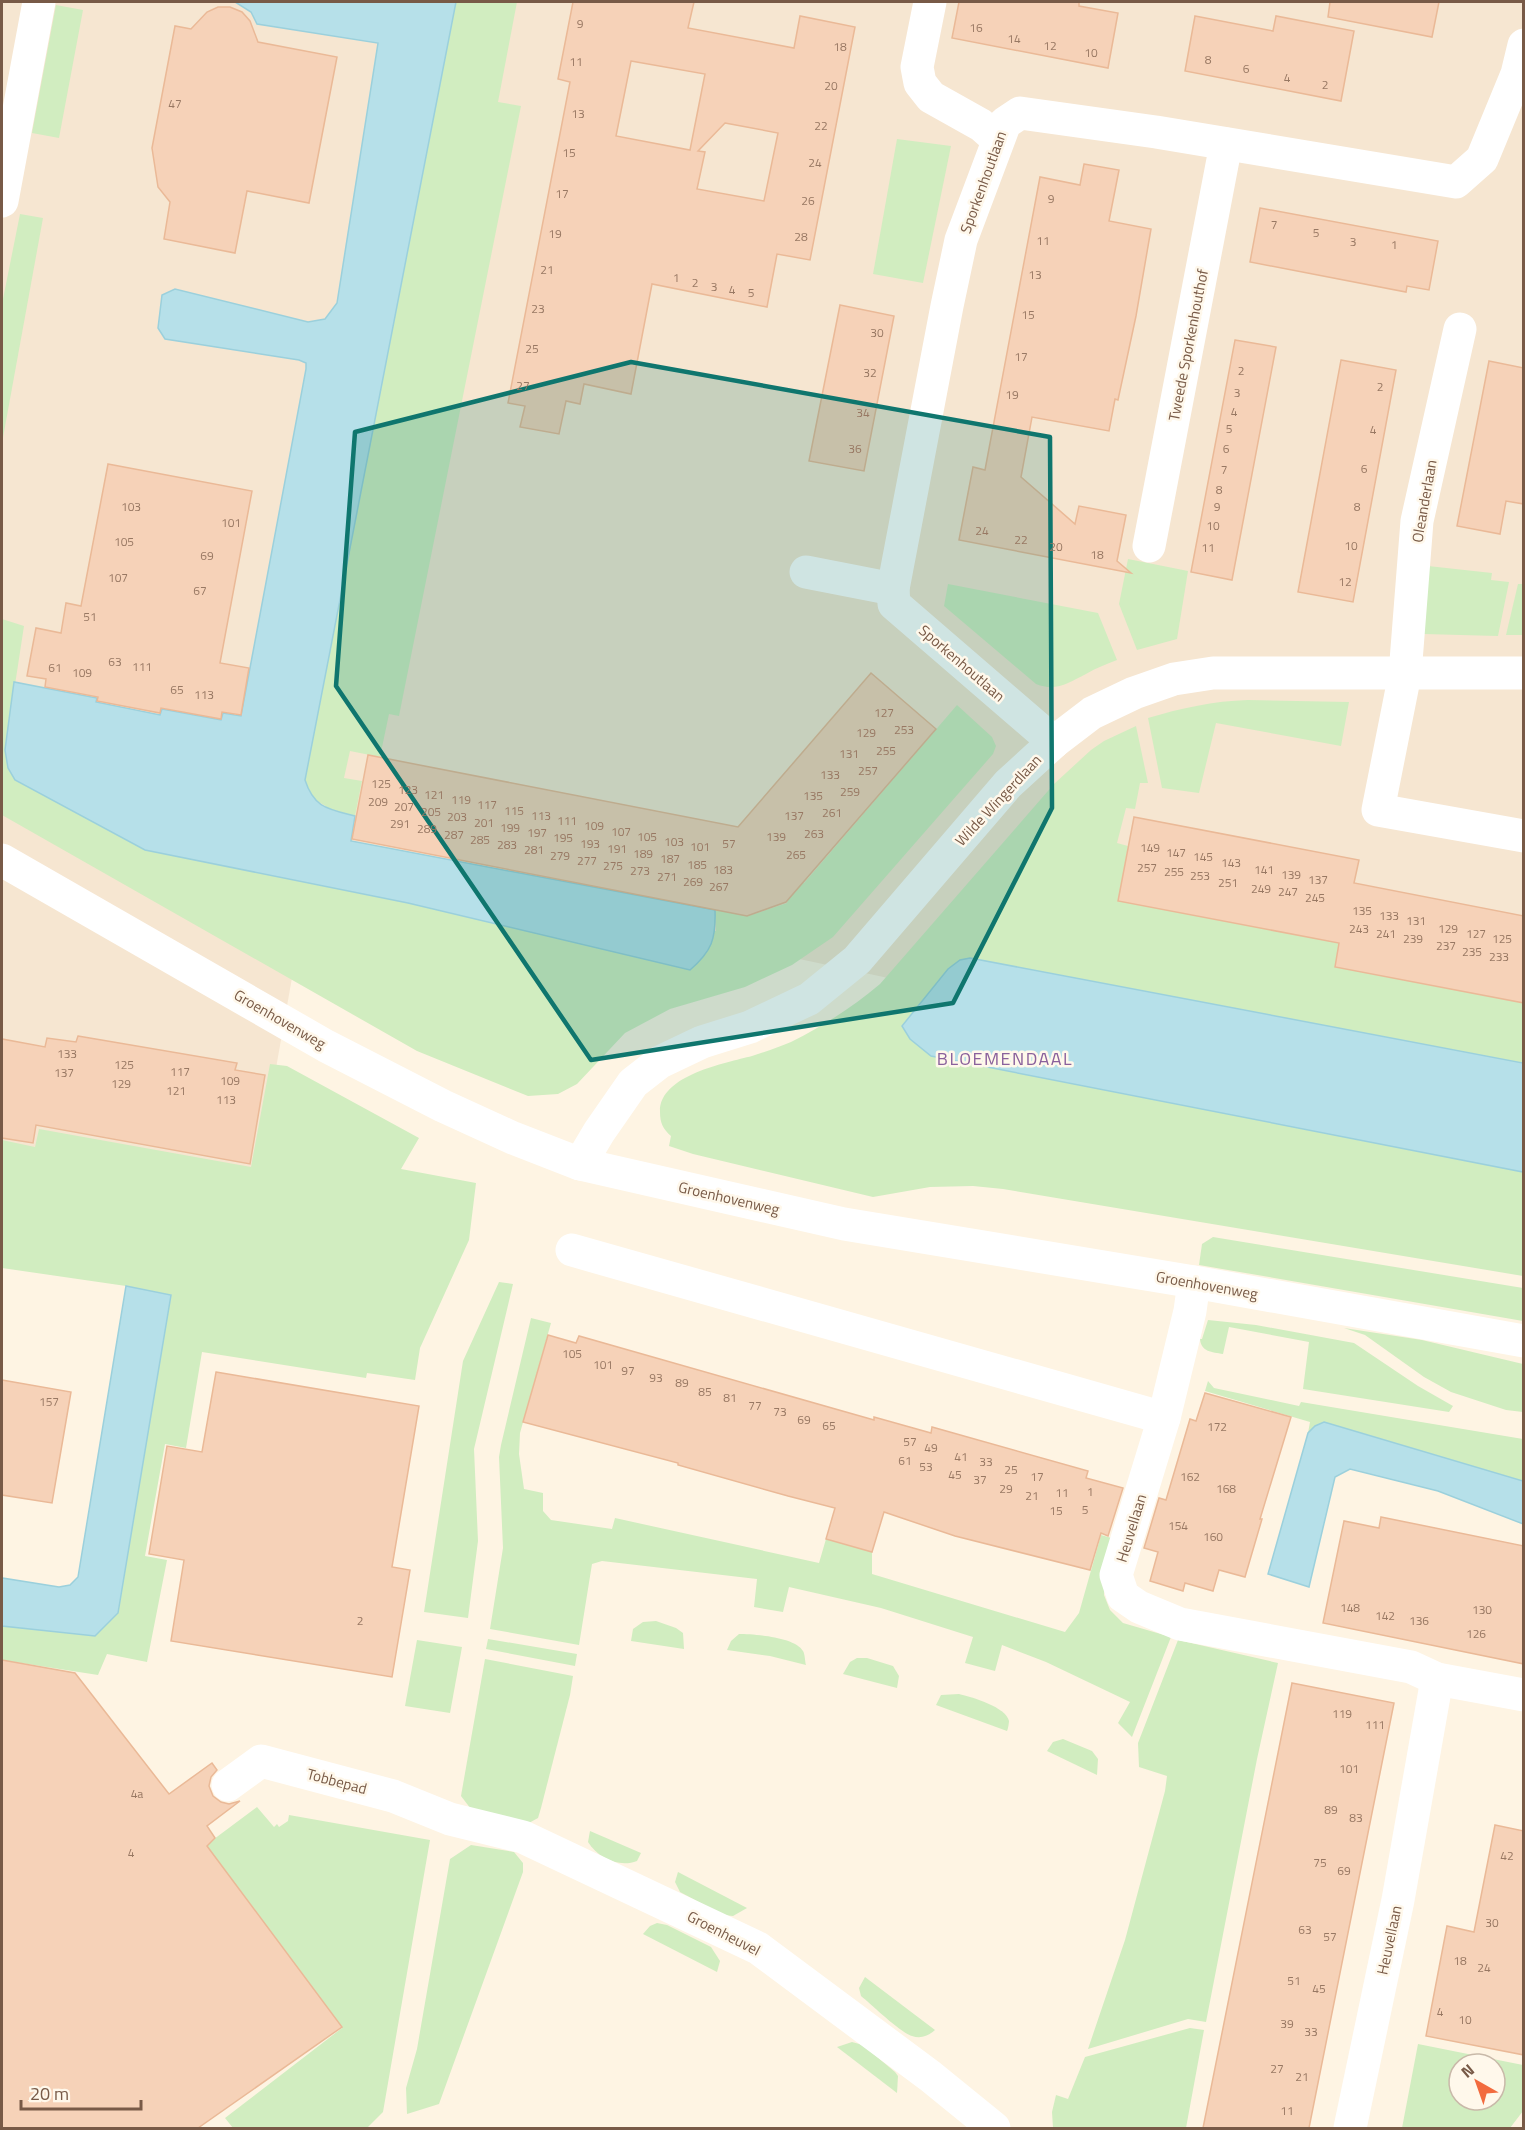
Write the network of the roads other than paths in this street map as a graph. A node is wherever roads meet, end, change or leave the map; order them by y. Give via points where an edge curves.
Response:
1 (39, 2) edge
2 (930, 2) edge
3 (1524, 45) edge
4 (13, 79) edge
5 (998, 140) junction
6 (1226, 144) junction
7 (2, 201) edge
8 (1460, 329) dead end
9 (1149, 546) dead end
10 (806, 572) dead end
11 (893, 589) junction
12 (1524, 673) edge
13 (1405, 674) junction
14 (1054, 742) junction
15 (1524, 836) edge
16 (2, 860) edge
17 (580, 1164) junction
18 (572, 1250) dead end
19 (1194, 1282) junction
20 (1523, 1341) edge
21 (1164, 1418) junction
22 (1437, 1679) junction
23 (1524, 1695) edge
24 (228, 1785) dead end
25 (450, 1819) joint
26 (994, 2128) edge
27 (1350, 2128) edge

1 - 4 street
2 - 5 street via 917,67 920,83 931,97 981,124
3 - 6 street, Sporkenhoutlaan via 1517,74 1482,159 1456,182
4 - 7 street
5 - 6 street, Sporkenhoutlaan via 1005,123 1020,113
5 - 11 street, Sporkenhoutlaan via 961,240
6 - 9 street, Tweede Sporkenhouthof
8 - 13 street, Oleanderlaan via 1417,521
10 - 11 street
11 - 14 street, Sporkenhoutlaan via 894,604
12 - 13 street, Wilde Wingerdlaan
13 - 14 street, Wilde Wingerdlaan via 1213,673 1174,679 1092,713
13 - 15 street, Oleanderlaan via 1378,810
14 - 17 street, Wilde Wingerdlaan via 1008,784 856,960 809,999 660,1062 633,1083
16 - 17 street, Groenhovenweg via 379,1074 513,1138
17 - 19 street, Groenhovenweg via 844,1224
18 - 21 street
19 - 20 street, Groenhovenweg
19 - 21 street, Heuvellaan
21 - 22 street, Heuvellaan via 1116,1575 1123,1596 1180,1624 1411,1667
22 - 23 street, Heuvellaan
22 - 27 street, Heuvellaan via 1398,1900
24 - 25 street, Tobbepad via 261,1761 393,1796
25 - 26 street, Groenheuvel via 524,1837 758,1948

